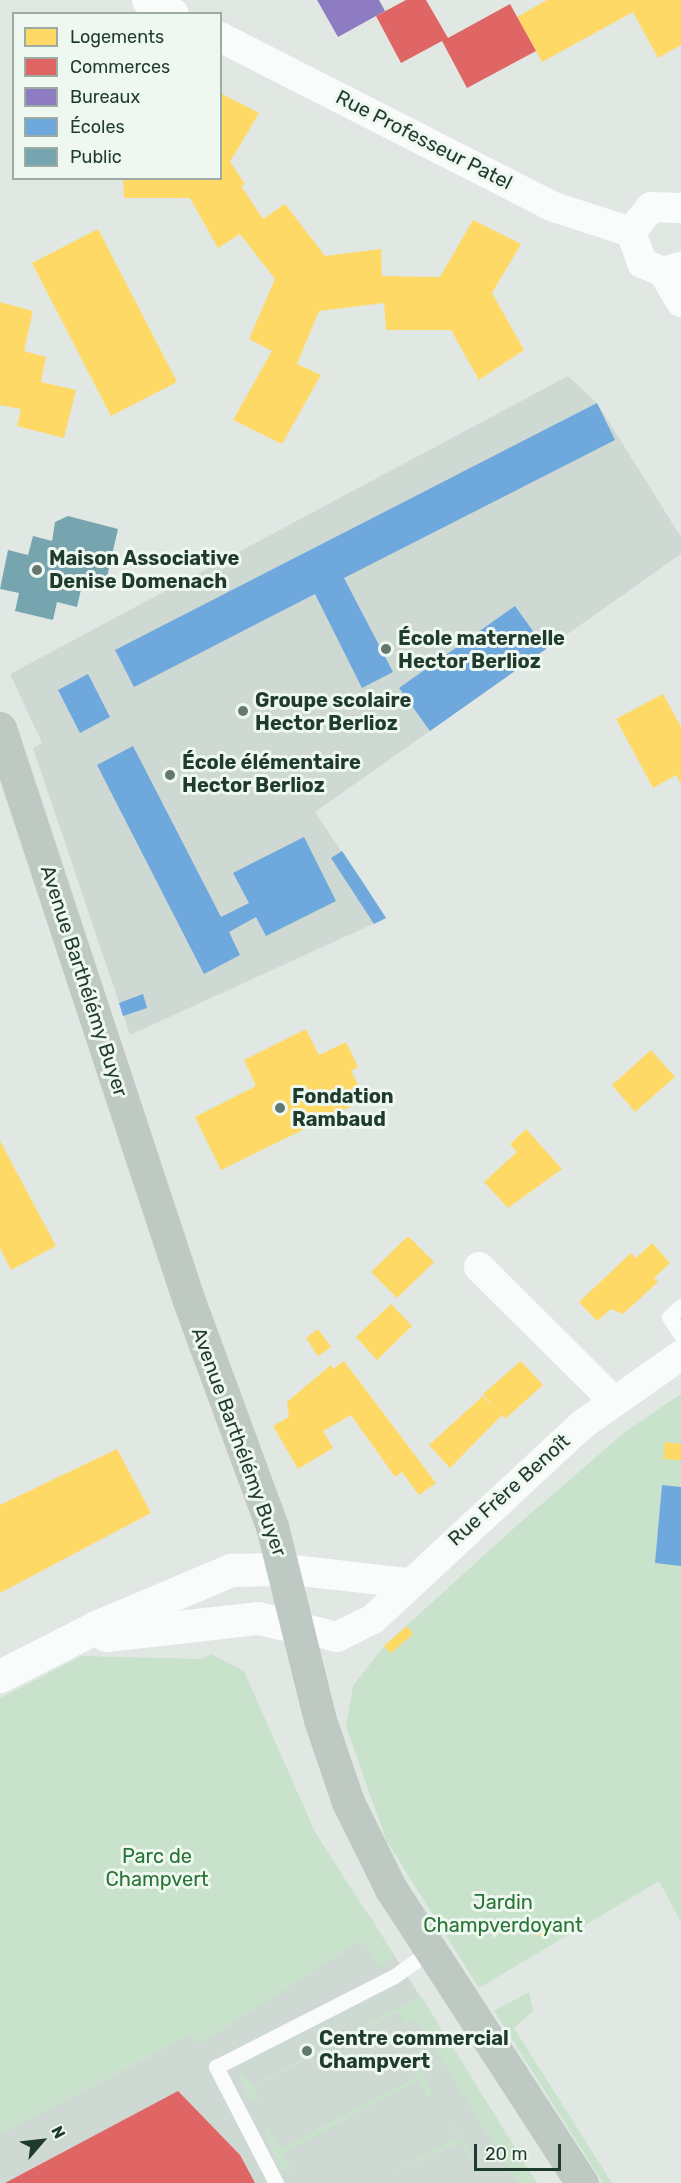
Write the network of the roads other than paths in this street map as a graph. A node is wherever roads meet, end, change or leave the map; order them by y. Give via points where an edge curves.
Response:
1 (147, 0) edge
2 (170, 12) edge
3 (222, 38) edge
4 (678, 203) edge
5 (632, 232) junction
6 (672, 269) edge
7 (681, 302) edge
8 (0, 728) edge
9 (479, 1267) dead end
10 (681, 1306) edge
11 (681, 1335) edge
12 (681, 1355) edge
13 (614, 1401) junction
14 (284, 1569) junction
15 (406, 1583) junction
16 (297, 1627) junction
17 (72, 1640) junction
18 (0, 1676) edge
19 (431, 1950) junction
20 (276, 2183) edge
21 (582, 2183) edge

1 - 2 street
3 - 5 street, Rue Professeur Patel via 551,206
4 - 5 street via 642,213
5 - 6 street via 642,263
6 - 7 street
8 - 14 main road, Avenue Barthélémy Buyer
9 - 13 street
10 - 11 lane via 669,1317
12 - 13 street, Rue Frère Benoît
13 - 15 street, Rue Frère Benoît
14 - 15 street
14 - 16 main road, Avenue Barthélémy Buyer
14 - 17 street via 231,1570
15 - 16 street, Rue Frère Benoît via 373,1619 337,1637
16 - 17 street via 258,1618
16 - 19 main road, Avenue Barthélémy Buyer via 348,1802 391,1889
17 - 18 street
19 - 20 lane via 393,1977 216,2067
19 - 21 main road, Avenue Barthélémy Buyer

